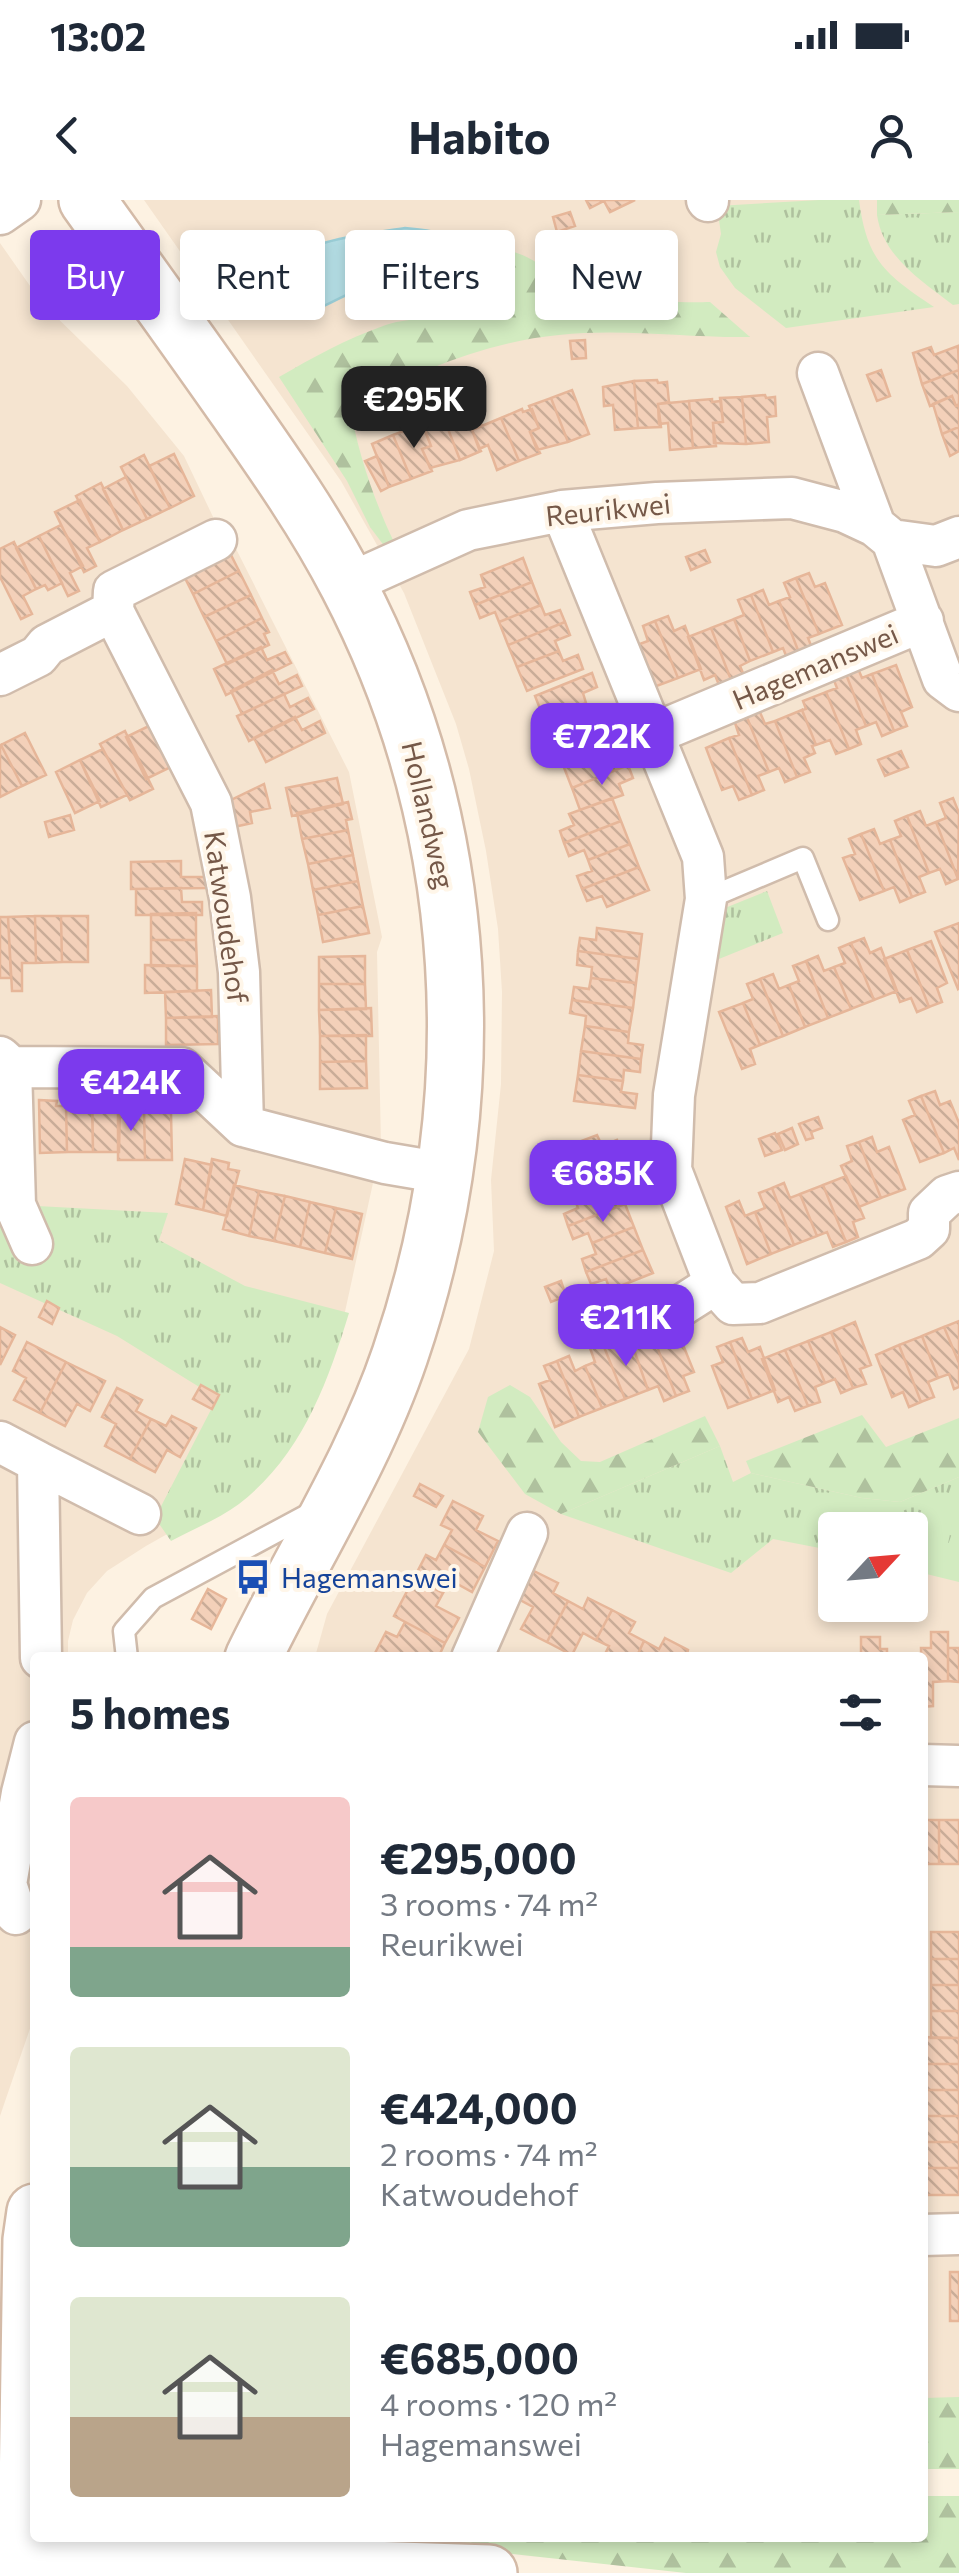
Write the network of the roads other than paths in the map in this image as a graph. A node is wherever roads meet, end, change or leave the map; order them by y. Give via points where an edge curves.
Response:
1 (20, 200) edge
2 (87, 200) edge
3 (0, 214) edge
4 (818, 373) dead end
5 (562, 511) junction
6 (883, 533) junction
7 (959, 538) edge
8 (216, 540) dead end
9 (348, 584) junction
10 (113, 611) junction
11 (923, 621) junction
12 (0, 675) edge
13 (959, 691) edge
14 (653, 734) junction
15 (706, 899) junction
16 (828, 920) dead end
17 (6, 1062) edge
18 (244, 1126) junction
19 (444, 1173) junction
20 (959, 1192) edge
21 (32, 1244) dead end
22 (715, 1284) junction
23 (627, 1321) dead end
24 (0, 1442) edge
25 (38, 1462) junction
26 (334, 1502) junction
27 (140, 1514) dead end
28 (528, 1533) dead end
29 (40, 1652) edge
30 (126, 1652) edge
31 (256, 1652) edge
32 (478, 1652) edge
33 (928, 1765) edge
34 (30, 1766) edge
35 (959, 1766) edge
36 (17, 1921) edge
37 (959, 2234) edge
38 (928, 2235) edge
39 (43, 2560) edge
40 (490, 2573) edge

1 - 3 street
2 - 9 street, Hollandweg via 284,478
4 - 6 street
5 - 6 street, Reurikwei via 792,498 818,502
5 - 9 street, Reurikwei via 468,530
5 - 14 street
6 - 7 street, Reurikwei via 936,546
6 - 11 street
8 - 10 street via 114,591
9 - 19 street, Hollandweg via 410,732 450,909 457,1019
10 - 12 street
10 - 18 street, Katwoudehof via 211,803 239,972
11 - 13 street via 943,679
11 - 14 street, Hagemanswei
14 - 15 street via 703,856
15 - 16 lane via 802,858
15 - 22 street via 674,1095 670,1170
17 - 18 street via 181,1068
17 - 21 street via 15,1205
18 - 19 street
19 - 26 street, Hollandweg via 399,1358
20 - 22 street via 929,1213 928,1229 918,1239 760,1302 733,1304
22 - 23 street via 679,1307
24 - 25 street
25 - 27 street
25 - 29 street
26 - 30 lane via 153,1598 124,1631
26 - 31 street, Hollandweg
28 - 32 street
33 - 35 street
34 - 36 street via 6,1884
37 - 38 street
39 - 40 street

